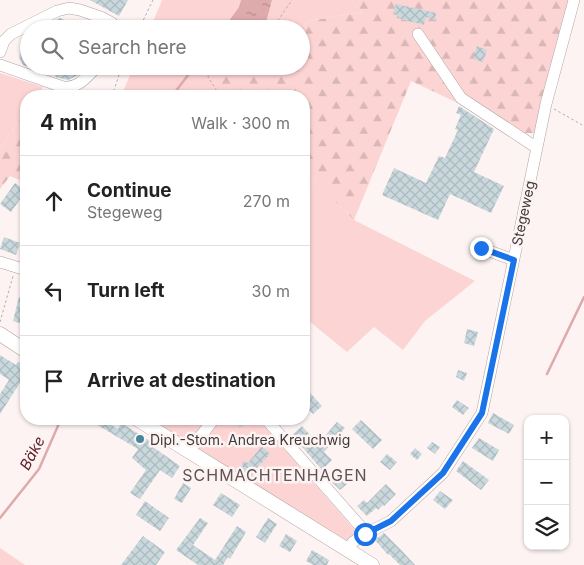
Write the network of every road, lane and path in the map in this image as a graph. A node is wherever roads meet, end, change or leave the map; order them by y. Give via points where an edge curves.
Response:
1 (153, 0) edge
2 (292, 0) edge
3 (574, 0) edge
4 (71, 4) edge
5 (39, 20) edge
6 (107, 20) edge
7 (143, 20) edge
8 (278, 20) edge
9 (20, 29) edge
10 (418, 34) dead end
11 (0, 52) edge
12 (0, 65) edge
13 (20, 72) edge
14 (29, 75) edge
15 (88, 75) edge
16 (119, 75) edge
17 (209, 75) edge
18 (114, 90) edge
19 (216, 90) edge
20 (546, 104) junction
21 (584, 126) edge
22 (537, 148) junction
23 (481, 248) dead end
24 (514, 260) junction
25 (0, 262) edge
26 (20, 269) edge
27 (20, 272) edge
28 (0, 324) edge
29 (0, 334) edge
30 (20, 347) edge
31 (147, 425) edge
32 (209, 425) edge
33 (271, 425) edge
34 (189, 451) junction
35 (365, 534) junction
36 (348, 550) junction
37 (372, 565) edge

1 - 7 path
2 - 8 path
3 - 20 street, Stegeweg
4 - 5 street
4 - 6 street
9 - 11 street via 10,34
10 - 22 street via 461,98
12 - 13 street
14 - 15 street via 71,88
16 - 18 path
17 - 19 path
20 - 21 path
20 - 22 street, Stegeweg
22 - 24 street, Stegeweg
23 - 24 street
24 - 35 street, Stegeweg via 482,413 443,473 391,521
25 - 26 street
27 - 28 path
29 - 30 main road
31 - 34 main road
32 - 34 street
33 - 35 street
34 - 36 main road
35 - 36 street, Stegeweg
36 - 37 main road

